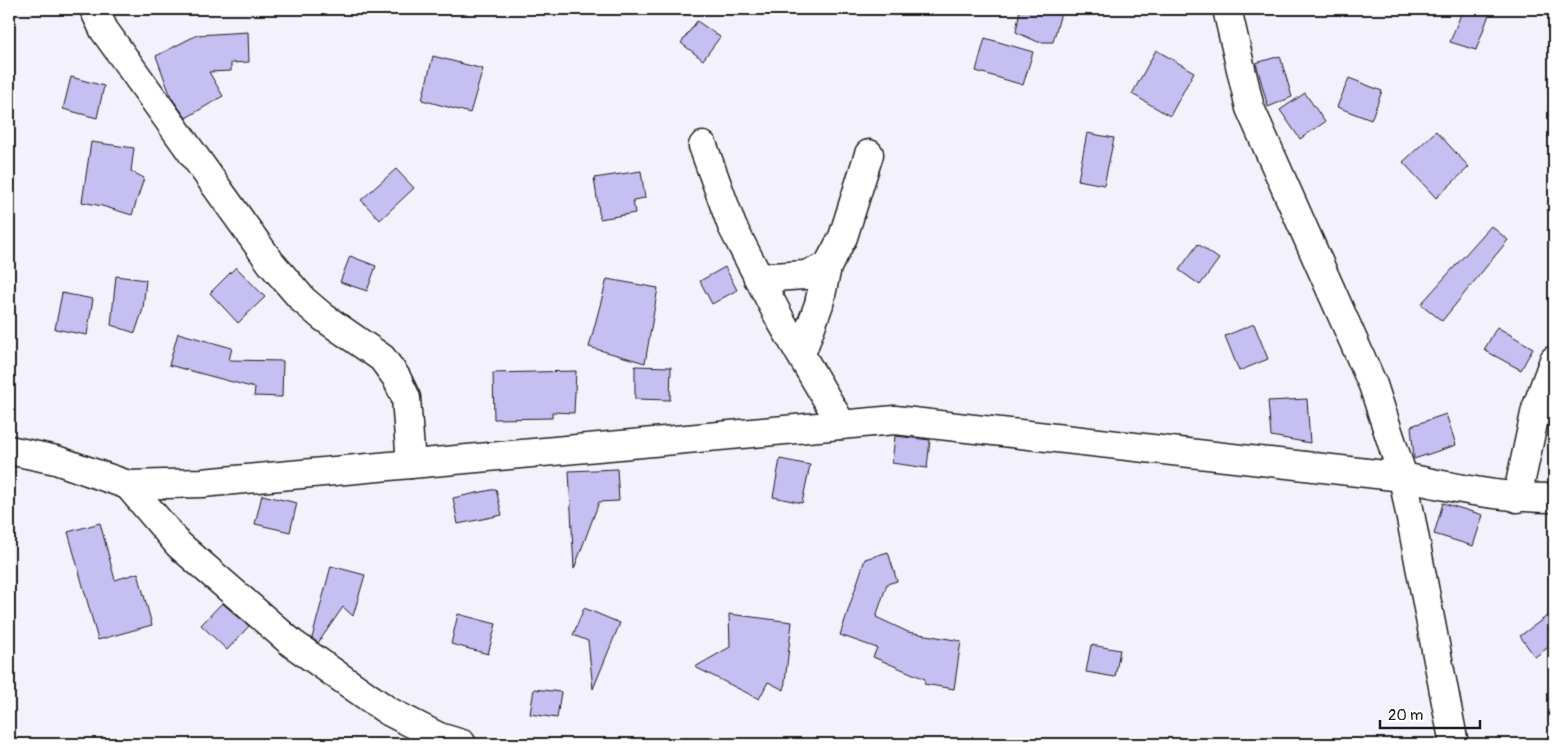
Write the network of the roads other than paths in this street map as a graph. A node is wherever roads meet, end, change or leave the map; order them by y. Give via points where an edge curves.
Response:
1 (94, 9) edge
2 (1226, 9) edge
3 (704, 146) dead end
4 (869, 154) dead end
5 (827, 267) junction
6 (758, 278) junction
7 (801, 354) junction
8 (1554, 360) edge
9 (842, 425) junction
10 (9, 450) edge
11 (411, 464) junction
12 (1403, 477) junction
13 (128, 485) junction
14 (1517, 498) junction
15 (1554, 498) edge
16 (462, 744) edge
17 (1454, 744) edge

1 - 11 street via 104,30 271,263 303,300 323,318 382,358 396,377 406,398
2 - 12 street via 1250,108 1372,385
3 - 6 street via 732,226
4 - 5 street via 842,237
5 - 6 street via 806,275
5 - 7 street via 819,304
6 - 7 street
7 - 9 street
8 - 14 street via 1536,409
9 - 11 street
9 - 12 street via 896,420
10 - 13 street via 56,460
11 - 13 street via 202,483
12 - 14 street
12 - 17 street
13 - 16 street via 179,545 293,644 388,711 439,737
14 - 15 street

